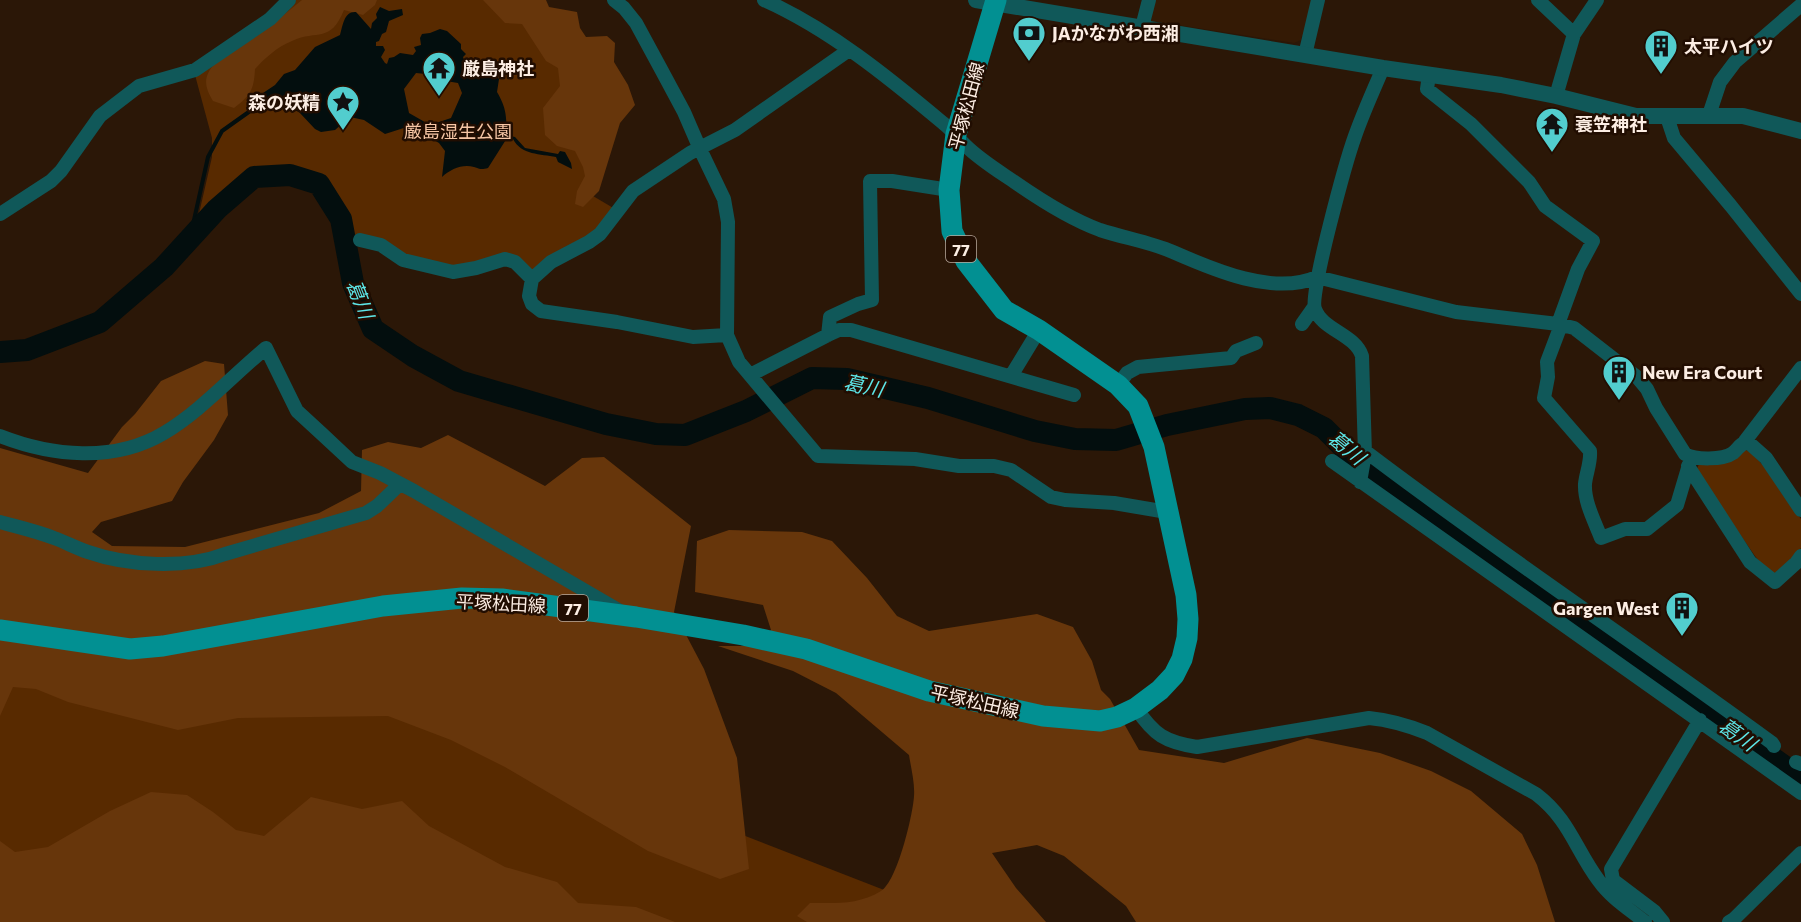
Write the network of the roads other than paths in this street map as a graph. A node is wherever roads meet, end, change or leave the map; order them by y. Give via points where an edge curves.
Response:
1 (289, 0) edge
2 (614, 0) edge
3 (764, 0) edge
4 (1149, 0) edge
5 (1318, 0) edge
6 (1538, 0) edge
7 (1597, 0) edge
8 (989, 1) edge
9 (1801, 5) edge
10 (1142, 27) junction
11 (1574, 34) junction
12 (849, 50) junction
13 (1305, 55) junction
14 (1383, 68) junction
15 (1429, 75) junction
16 (1556, 96) junction
17 (1709, 115) junction
18 (1667, 117) junction
19 (1801, 131) edge
20 (956, 134) junction
21 (700, 149) junction
22 (949, 190) junction
23 (0, 214) edge
24 (360, 240) dead end
25 (1317, 277) junction
26 (532, 279) junction
27 (1801, 294) edge
28 (1314, 307) junction
29 (1302, 324) dead end
30 (1560, 325) junction
31 (1040, 330) junction
32 (727, 335) junction
33 (828, 335) junction
34 (1256, 343) dead end
35 (1801, 368) edge
36 (750, 375) junction
37 (1011, 376) junction
38 (1118, 385) junction
39 (1074, 395) dead end
40 (0, 436) edge
41 (1745, 441) junction
42 (1364, 453) junction
43 (1332, 461) dead end
44 (1690, 462) junction
45 (1361, 479) junction
46 (399, 485) junction
47 (1801, 510) edge
48 (1167, 512) junction
49 (0, 522) edge
50 (1801, 556) edge
51 (627, 615) junction
52 (0, 630) edge
53 (1631, 641) junction
54 (1616, 661) junction
55 (1136, 708) junction
56 (1701, 720) junction
57 (1774, 746) dead end
58 (1801, 793) edge
59 (1801, 853) edge
60 (1645, 922) edge
61 (1663, 922) edge
62 (1729, 922) edge

1 - 23 street via 270,19 195,70 139,86 100,116 51,182
2 - 21 street via 636,23
3 - 12 street via 800,17
4 - 10 street
5 - 13 street
6 - 11 street
7 - 11 street
8 - 10 street
8 - 20 main road, 平塚松田線 / 77
9 - 17 street via 1736,62 1720,82
10 - 13 street
11 - 16 street
12 - 20 street
12 - 21 street via 735,130
13 - 14 street
14 - 15 street
14 - 25 street via 1354,138
15 - 16 street
15 - 30 street via 1427,89 1471,124 1529,182 1545,206 1593,241 1578,269
16 - 18 street via 1636,116
17 - 18 street
17 - 19 street via 1743,117
18 - 27 street via 1674,138
20 - 22 main road, 平塚松田線 / 77
20 - 25 street via 1017,184 1061,212 1098,229 1165,249 1214,270 1269,283 1305,282
21 - 26 street via 633,191 600,234 551,262
21 - 32 street via 724,199 728,222
22 - 31 main road, 平塚松田線 / 77 via 952,231 966,261 1004,310
22 - 33 street via 870,181 872,300 827,311
24 - 26 street via 381,245 403,260 453,272 505,259 515,262
25 - 28 street
25 - 30 street via 1456,312
26 - 32 street via 529,296 541,311 693,337
28 - 29 street
28 - 42 street via 1319,316 1360,351
30 - 44 street via 1574,328 1637,377
30 - 44 street via 1547,362 1544,398 1590,452 1586,500 1601,538 1625,529 1647,529 1677,505
31 - 37 street
31 - 38 main road, 平塚松田線 / 77
32 - 36 street via 739,362
33 - 36 street
33 - 37 street via 851,330
34 - 38 street via 1236,351 1231,358 1138,367
35 - 41 street
36 - 48 street via 818,456 994,466 1011,470 1051,497 1114,502
37 - 39 street
38 - 48 main road, 平塚松田線 / 77 via 1144,418
40 - 46 street via 51,452 105,453 133,446 163,434 184,419 266,348 297,411 352,462
41 - 44 street via 1731,454
41 - 47 street via 1766,459
42 - 45 street
42 - 53 street
43 - 45 street
44 - 50 street via 1750,562 1775,582
45 - 54 street
46 - 49 street via 366,513 208,561 171,564 110,558
46 - 51 street
48 - 55 main road, 平塚松田線 / 77 via 1186,595 1188,638 1174,675
51 - 52 main road, 平塚松田線 / 77 via 502,599 462,598 383,606 130,649
51 - 55 main road, 平塚松田線 / 77 via 806,649 929,691 1043,716 1100,721
53 - 54 street
53 - 57 street
54 - 56 street
55 - 60 street via 1165,740 1197,747 1369,718 1408,725 1551,805 1598,881
56 - 58 street
56 - 61 street via 1611,869 1612,880
59 - 62 street

